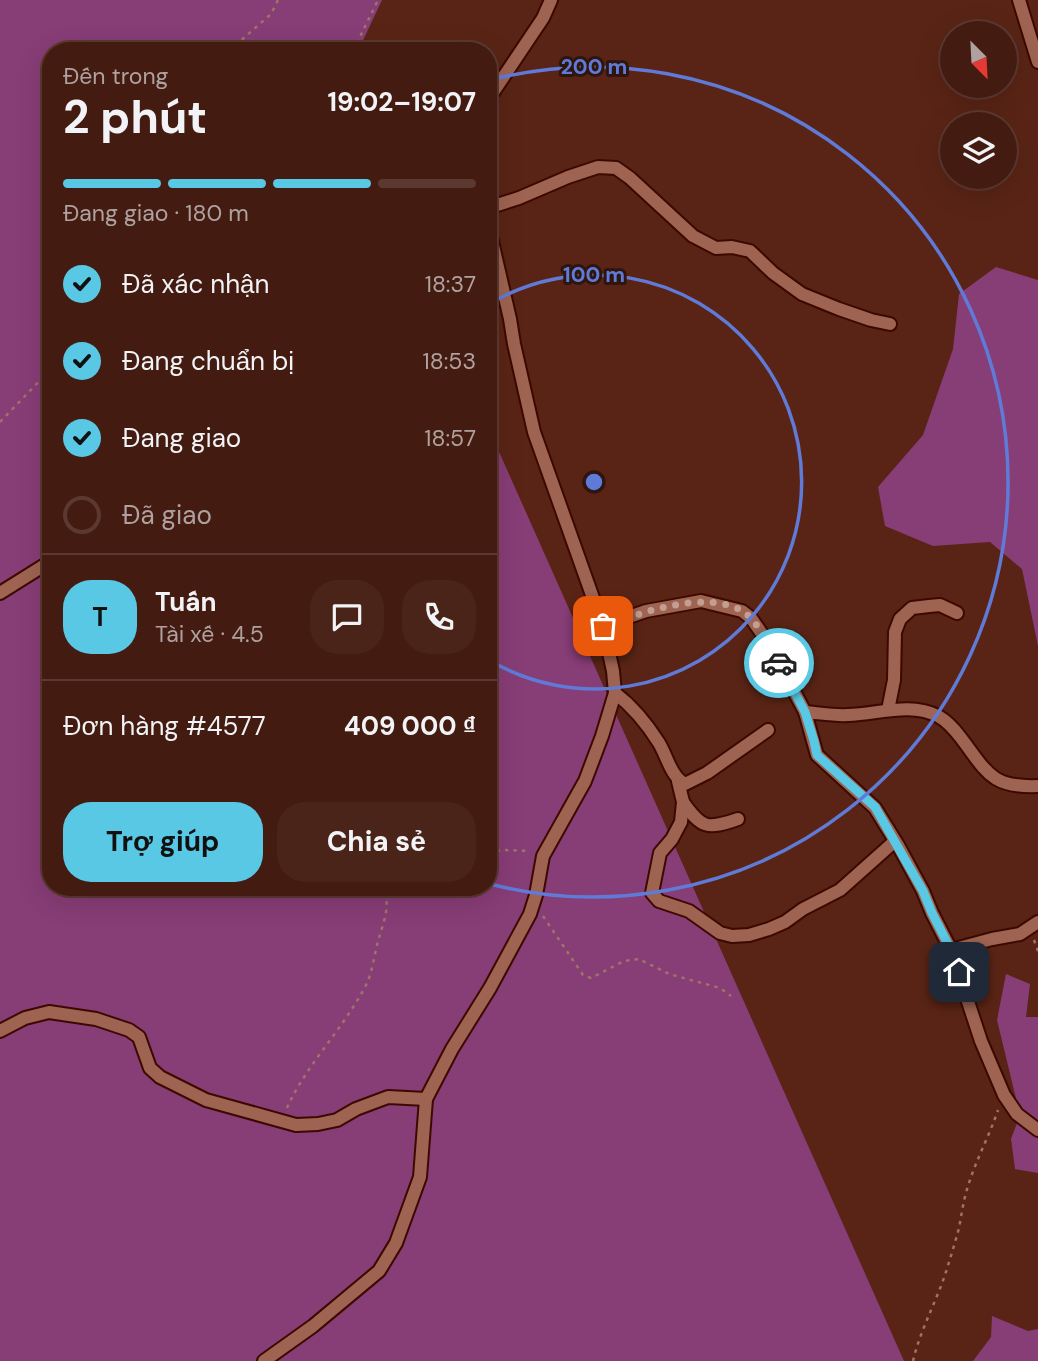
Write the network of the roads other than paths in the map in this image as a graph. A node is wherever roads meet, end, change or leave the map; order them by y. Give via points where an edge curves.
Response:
1 (551, 0) edge
2 (1019, 0) edge
3 (1038, 62) edge
4 (497, 87) edge
5 (497, 205) edge
6 (497, 262) edge
7 (890, 324) dead end
8 (42, 567) edge
9 (0, 593) edge
10 (957, 613) dead end
11 (603, 626) junction
12 (615, 693) junction
13 (888, 710) junction
14 (805, 712) junction
15 (768, 730) dead end
16 (678, 781) junction
17 (1038, 786) edge
18 (683, 802) junction
19 (738, 819) dead end
20 (895, 841) junction
21 (1038, 922) edge
22 (951, 950) junction
23 (0, 1031) edge
24 (426, 1099) junction
25 (1038, 1130) edge
26 (264, 1361) edge

1 - 4 street
2 - 3 street
5 - 7 street via 598,167 616,169 693,236 716,248 750,251 802,294
6 - 11 street via 534,432
8 - 9 street
10 - 13 street via 940,605 929,606 912,608 900,619
11 - 12 street
11 - 14 street via 646,611 701,601 742,611 769,644
12 - 16 street via 650,730
12 - 24 street via 585,780 543,856 530,914
13 - 14 street via 848,715
13 - 17 street via 918,709 940,717 988,774 1004,783
14 - 20 street via 817,755 875,807
15 - 16 street via 700,777 685,784
16 - 18 street
18 - 19 street via 705,826
18 - 20 street via 681,822 660,853 652,893 659,901 689,911 732,936 769,929 840,890
20 - 22 street
21 - 22 street via 1020,934
22 - 25 street via 1004,1095 1017,1114
23 - 24 street via 49,1012 129,1030 139,1037 150,1069 160,1077 206,1100 296,1125 337,1121 388,1097
24 - 26 street via 420,1177 396,1243 379,1271

